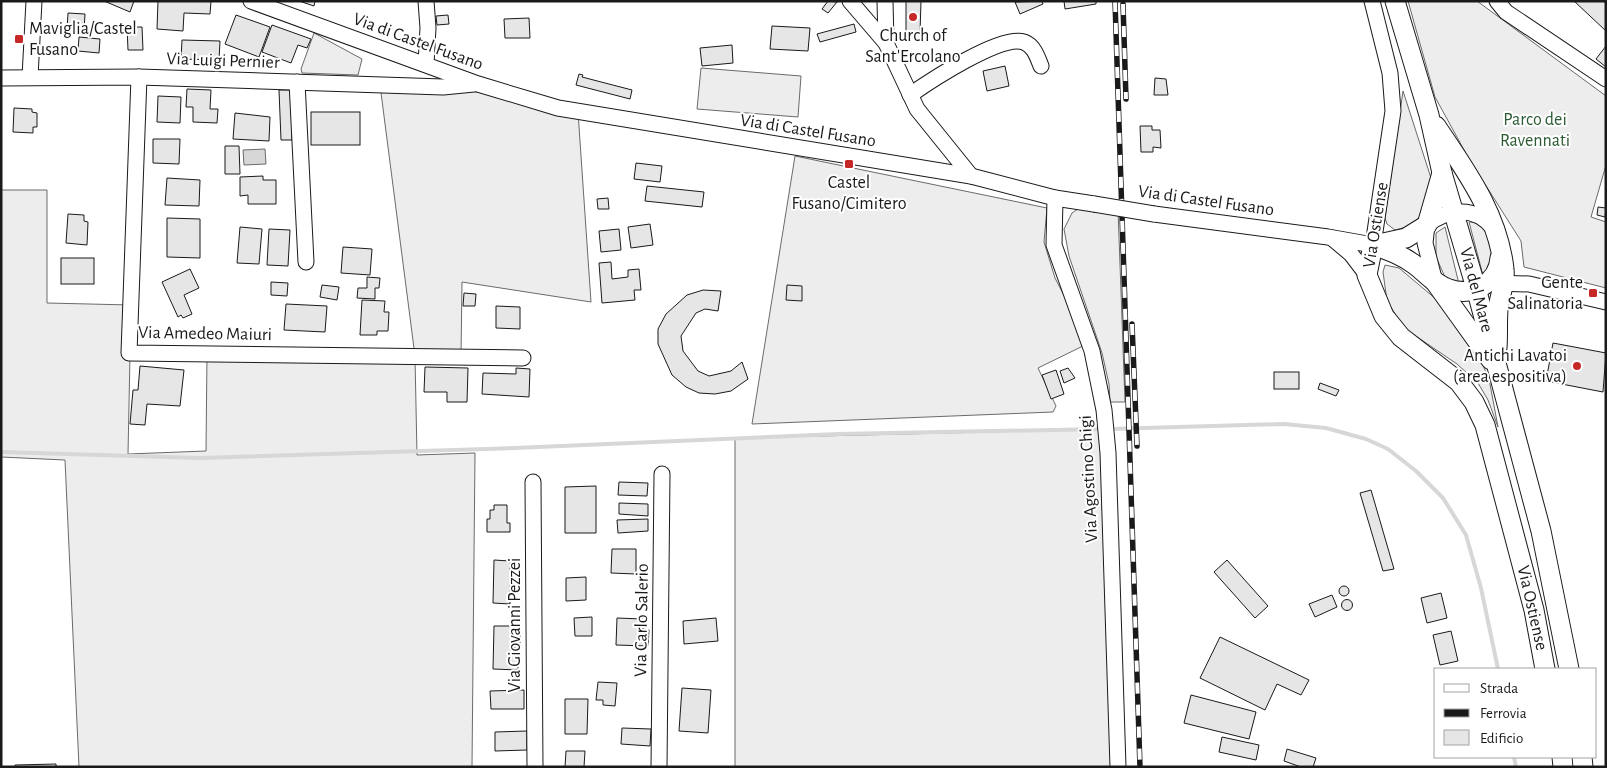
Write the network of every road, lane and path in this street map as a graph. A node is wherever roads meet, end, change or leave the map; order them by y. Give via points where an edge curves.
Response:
1 (34, 1) edge
2 (251, 1) edge
3 (426, 1) edge
4 (850, 1) edge
5 (885, 1) edge
6 (1372, 1) edge
7 (1395, 1) edge
8 (1497, 1) edge
9 (279, 7) edge
10 (886, 43) junction
11 (426, 64) junction
12 (1041, 66) dead end
13 (451, 73) junction
14 (30, 77) junction
15 (139, 77) junction
16 (1, 78) edge
17 (1606, 79) edge
18 (297, 82) junction
19 (478, 84) junction
20 (443, 87) junction
21 (910, 95) junction
22 (1429, 115) junction
23 (1442, 173) junction
24 (971, 176) junction
25 (1055, 198) junction
26 (1454, 212) junction
27 (1427, 225) junction
28 (1497, 234) junction
29 (1328, 237) junction
30 (1373, 245) junction
31 (1501, 253) junction
32 (306, 262) dead end
33 (1367, 275) junction
34 (1435, 282) junction
35 (1490, 284) junction
36 (1529, 284) junction
37 (1606, 302) edge
38 (523, 358) dead end
39 (1496, 367) junction
40 (662, 474) dead end
41 (533, 482) dead end
42 (1545, 668) edge
43 (1569, 668) edge
44 (535, 767) edge
45 (659, 767) edge
46 (1118, 767) edge

1 - 14 street
2 - 9 street, Via di Castel Fusano
3 - 11 street
4 - 10 street
5 - 10 street
6 - 30 street, Via Ostiense via 1390,73 1392,103
7 - 22 main road, Via del Mare
8 - 17 street via 1506,12
9 - 11 street, Via di Castel Fusano
10 - 21 street
11 - 13 street, Via di Castel Fusano
12 - 21 street via 1035,51 1025,42 1014,41 981,53
13 - 19 street, Via di Castel Fusano
13 - 20 street
14 - 15 street, Via Luigi Pernier
14 - 16 street, Via Luigi Pernier
15 - 18 street, Via Luigi Pernier
15 - 38 street, Via Amedeo Maiuri via 129,353
18 - 20 street, Via Luigi Pernier
18 - 32 street
19 - 20 street, Via Luigi Pernier
19 - 24 street, Via di Castel Fusano via 558,108
21 - 24 street via 917,109
22 - 23 main road, Via del Mare
22 - 28 main road via 1479,193
23 - 26 main road, Via del Mare
23 - 27 main road
24 - 25 street, Via di Castel Fusano
25 - 29 street, Via di Castel Fusano, bridge
25 - 46 street, Via Agostino Chigi via 1054,245 1092,351 1104,410
26 - 27 street
26 - 28 street via 1479,215
26 - 35 main road, Via del Mare
27 - 30 main road via 1406,238
27 - 34 street via 1426,250
28 - 31 main road
29 - 30 street, Via di Castel Fusano
29 - 33 street via 1346,248
30 - 33 main road, Via Ostiense
30 - 34 main road via 1404,258
31 - 35 main road via 1498,271
31 - 36 street via 1513,272
33 - 42 main road, Via Ostiense via 1378,306 1390,325 1459,382 1481,414 1534,610
34 - 35 main road via 1453,290
34 - 39 main road
35 - 36 street
35 - 39 main road, Via del Mare
35 - 39 main road via 1498,312
36 - 37 street
39 - 43 main road, Via del Mare via 1541,531
40 - 45 street, Via Carlo Salerio
41 - 44 street, Via Giovanni Pezzei

